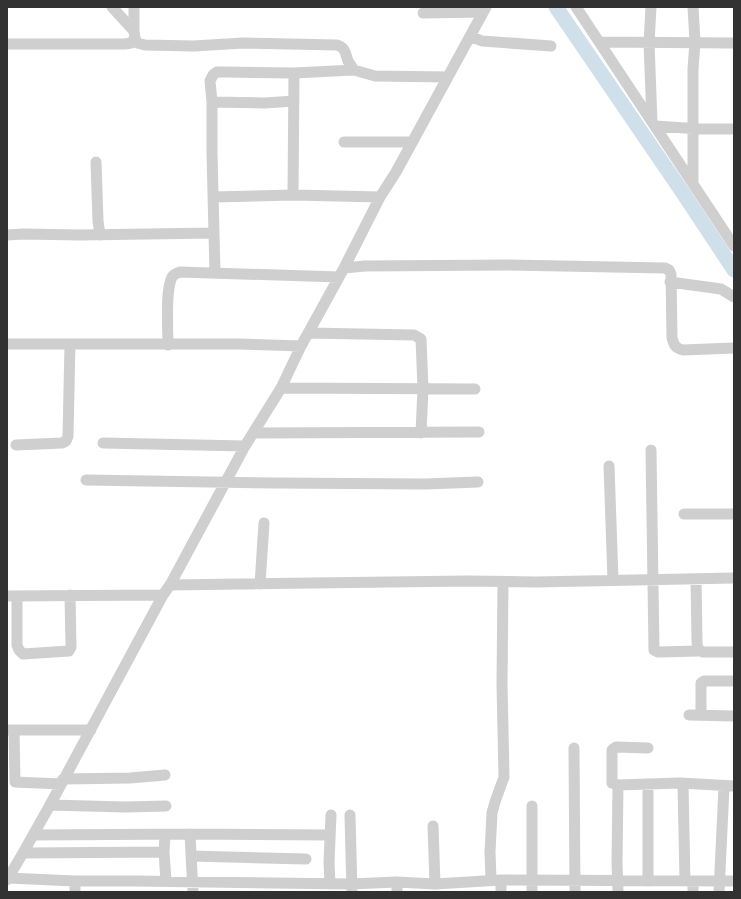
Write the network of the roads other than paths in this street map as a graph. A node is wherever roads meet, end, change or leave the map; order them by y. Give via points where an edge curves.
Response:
1 (112, 7) edge
2 (134, 7) edge
3 (576, 7) edge
4 (651, 7) edge
5 (693, 7) edge
6 (484, 9) edge
7 (423, 13) dead end
8 (134, 34) junction
9 (470, 36) junction
10 (600, 42) junction
11 (694, 42) junction
12 (650, 43) junction
13 (734, 43) edge
14 (7, 44) edge
15 (551, 46) dead end
16 (354, 70) junction
17 (294, 73) junction
18 (448, 77) junction
19 (294, 101) junction
20 (212, 102) junction
21 (654, 124) junction
22 (693, 128) junction
23 (734, 129) edge
24 (344, 142) dead end
25 (412, 142) junction
26 (96, 162) dead end
27 (693, 184) junction
28 (293, 195) junction
29 (213, 197) junction
30 (380, 197) junction
31 (214, 233) junction
32 (7, 235) edge
33 (100, 235) junction
34 (734, 246) edge
35 (341, 272) junction
36 (215, 273) junction
37 (670, 282) junction
38 (734, 297) edge
39 (308, 333) junction
40 (7, 344) edge
41 (70, 344) junction
42 (168, 345) junction
43 (301, 346) junction
44 (734, 348) edge
45 (281, 388) junction
46 (423, 388) junction
47 (475, 389) dead end
48 (479, 432) dead end
49 (253, 433) junction
50 (421, 433) junction
51 (103, 443) dead end
52 (16, 445) dead end
53 (245, 446) junction
54 (651, 450) dead end
55 (609, 466) dead end
56 (86, 480) dead end
57 (226, 482) junction
58 (478, 482) dead end
59 (684, 514) dead end
60 (734, 514) edge
61 (264, 522) dead end
62 (734, 578) edge
63 (696, 579) junction
64 (613, 580) junction
65 (653, 580) junction
66 (503, 582) junction
67 (260, 584) junction
68 (170, 585) junction
69 (70, 595) junction
70 (163, 595) junction
71 (12, 596) edge
72 (700, 651) junction
73 (734, 652) edge
74 (734, 681) edge
75 (688, 715) dead end
76 (701, 715) junction
77 (734, 716) edge
78 (10, 730) edge
79 (91, 730) junction
80 (574, 748) dead end
81 (648, 748) dead end
82 (165, 776) dead end
83 (62, 781) junction
84 (683, 783) junction
85 (648, 784) junction
86 (618, 785) junction
87 (729, 786) edge
88 (50, 805) junction
89 (166, 806) dead end
90 (532, 806) dead end
91 (330, 825) junction
92 (433, 826) dead end
93 (190, 834) junction
94 (33, 835) junction
95 (165, 835) junction
96 (164, 852) junction
97 (24, 853) junction
98 (191, 856) junction
99 (306, 858) dead end
100 (7, 879) edge
101 (135, 880) junction
102 (496, 880) junction
103 (532, 880) junction
104 (618, 880) junction
105 (719, 880) junction
106 (166, 881) junction
107 (575, 881) junction
108 (648, 881) junction
109 (734, 881) edge
110 (330, 883) junction
111 (435, 884) junction
112 (690, 885) edge
113 (105, 886) edge
114 (75, 887) edge
115 (193, 887) edge
116 (313, 887) edge
117 (397, 887) edge
118 (660, 887) edge
119 (351, 888) edge
120 (135, 892) edge
121 (501, 892) edge
122 (532, 892) edge
123 (575, 892) edge
124 (618, 892) edge
125 (719, 892) edge

1 - 8 street
2 - 8 street
3 - 10 street
4 - 12 street
5 - 11 street
6 - 7 street
6 - 9 street
8 - 14 street via 131,43 125,44
8 - 16 street via 137,43 145,45 336,45 345,51
9 - 15 street via 482,42
9 - 18 street
10 - 12 street
10 - 21 street
11 - 12 street
11 - 13 street
11 - 22 street
12 - 21 street
16 - 17 street
16 - 18 street via 375,76
17 - 19 street
17 - 20 street via 217,72 210,81
18 - 25 street
19 - 20 street
19 - 28 street
20 - 29 street
21 - 22 street
21 - 27 street
22 - 23 street
22 - 27 street
24 - 25 street
25 - 30 street
26 - 33 street
27 - 34 street
28 - 29 street
28 - 30 street
29 - 31 street
30 - 35 street
31 - 33 street
31 - 36 street
32 - 33 street
35 - 36 street
35 - 37 street via 365,266 646,267 669,270
35 - 39 street
36 - 42 street via 180,272 173,275 168,294
37 - 38 street via 721,289
37 - 44 street via 672,338 675,346 683,350
39 - 43 street
39 - 46 street via 418,336 421,342
40 - 41 street
41 - 42 street
41 - 52 street via 66,441
42 - 43 street
43 - 45 street
45 - 46 street
45 - 49 street
46 - 47 street
46 - 50 street
48 - 50 street
49 - 50 street
49 - 53 street
51 - 53 street
53 - 57 street
54 - 65 street
55 - 64 street
56 - 57 street
57 - 58 street
57 - 68 street
59 - 60 street
61 - 67 street
62 - 63 street
63 - 65 street
63 - 72 street via 697,640
64 - 65 street
64 - 66 street
65 - 72 street via 654,651
66 - 67 street
66 - 102 street via 504,777 492,813 490,852
67 - 68 street
68 - 70 street
69 - 70 street
69 - 71 street
69 - 71 street via 69,651 23,654 18,645
70 - 79 street
72 - 73 street
74 - 76 street via 701,683
75 - 76 street
76 - 77 street
78 - 79 street
78 - 83 street via 15,782
79 - 83 street
80 - 107 street
81 - 86 street via 616,747 612,750 612,783
82 - 83 street
83 - 88 street
84 - 85 street
84 - 87 street
84 - 112 street
85 - 86 street
85 - 108 street
86 - 104 street
87 - 105 street
88 - 89 street
88 - 94 street
90 - 103 street
91 - 93 street
91 - 110 street
91 - 119 street via 349,820
92 - 111 street
93 - 95 street
93 - 98 street
94 - 95 street
94 - 97 street
95 - 96 street
96 - 97 street
96 - 106 street
97 - 100 street
98 - 99 street
98 - 115 street
100 - 114 street
101 - 106 street
101 - 113 street
101 - 120 street
102 - 103 street
102 - 111 street
102 - 121 street
103 - 107 street
103 - 122 street
104 - 107 street
104 - 108 street
104 - 124 street
105 - 109 street
105 - 112 street
105 - 125 street
106 - 115 street
107 - 123 street
108 - 118 street
110 - 116 street
110 - 119 street
111 - 117 street
112 - 118 street
113 - 114 street
115 - 116 street
117 - 119 street

